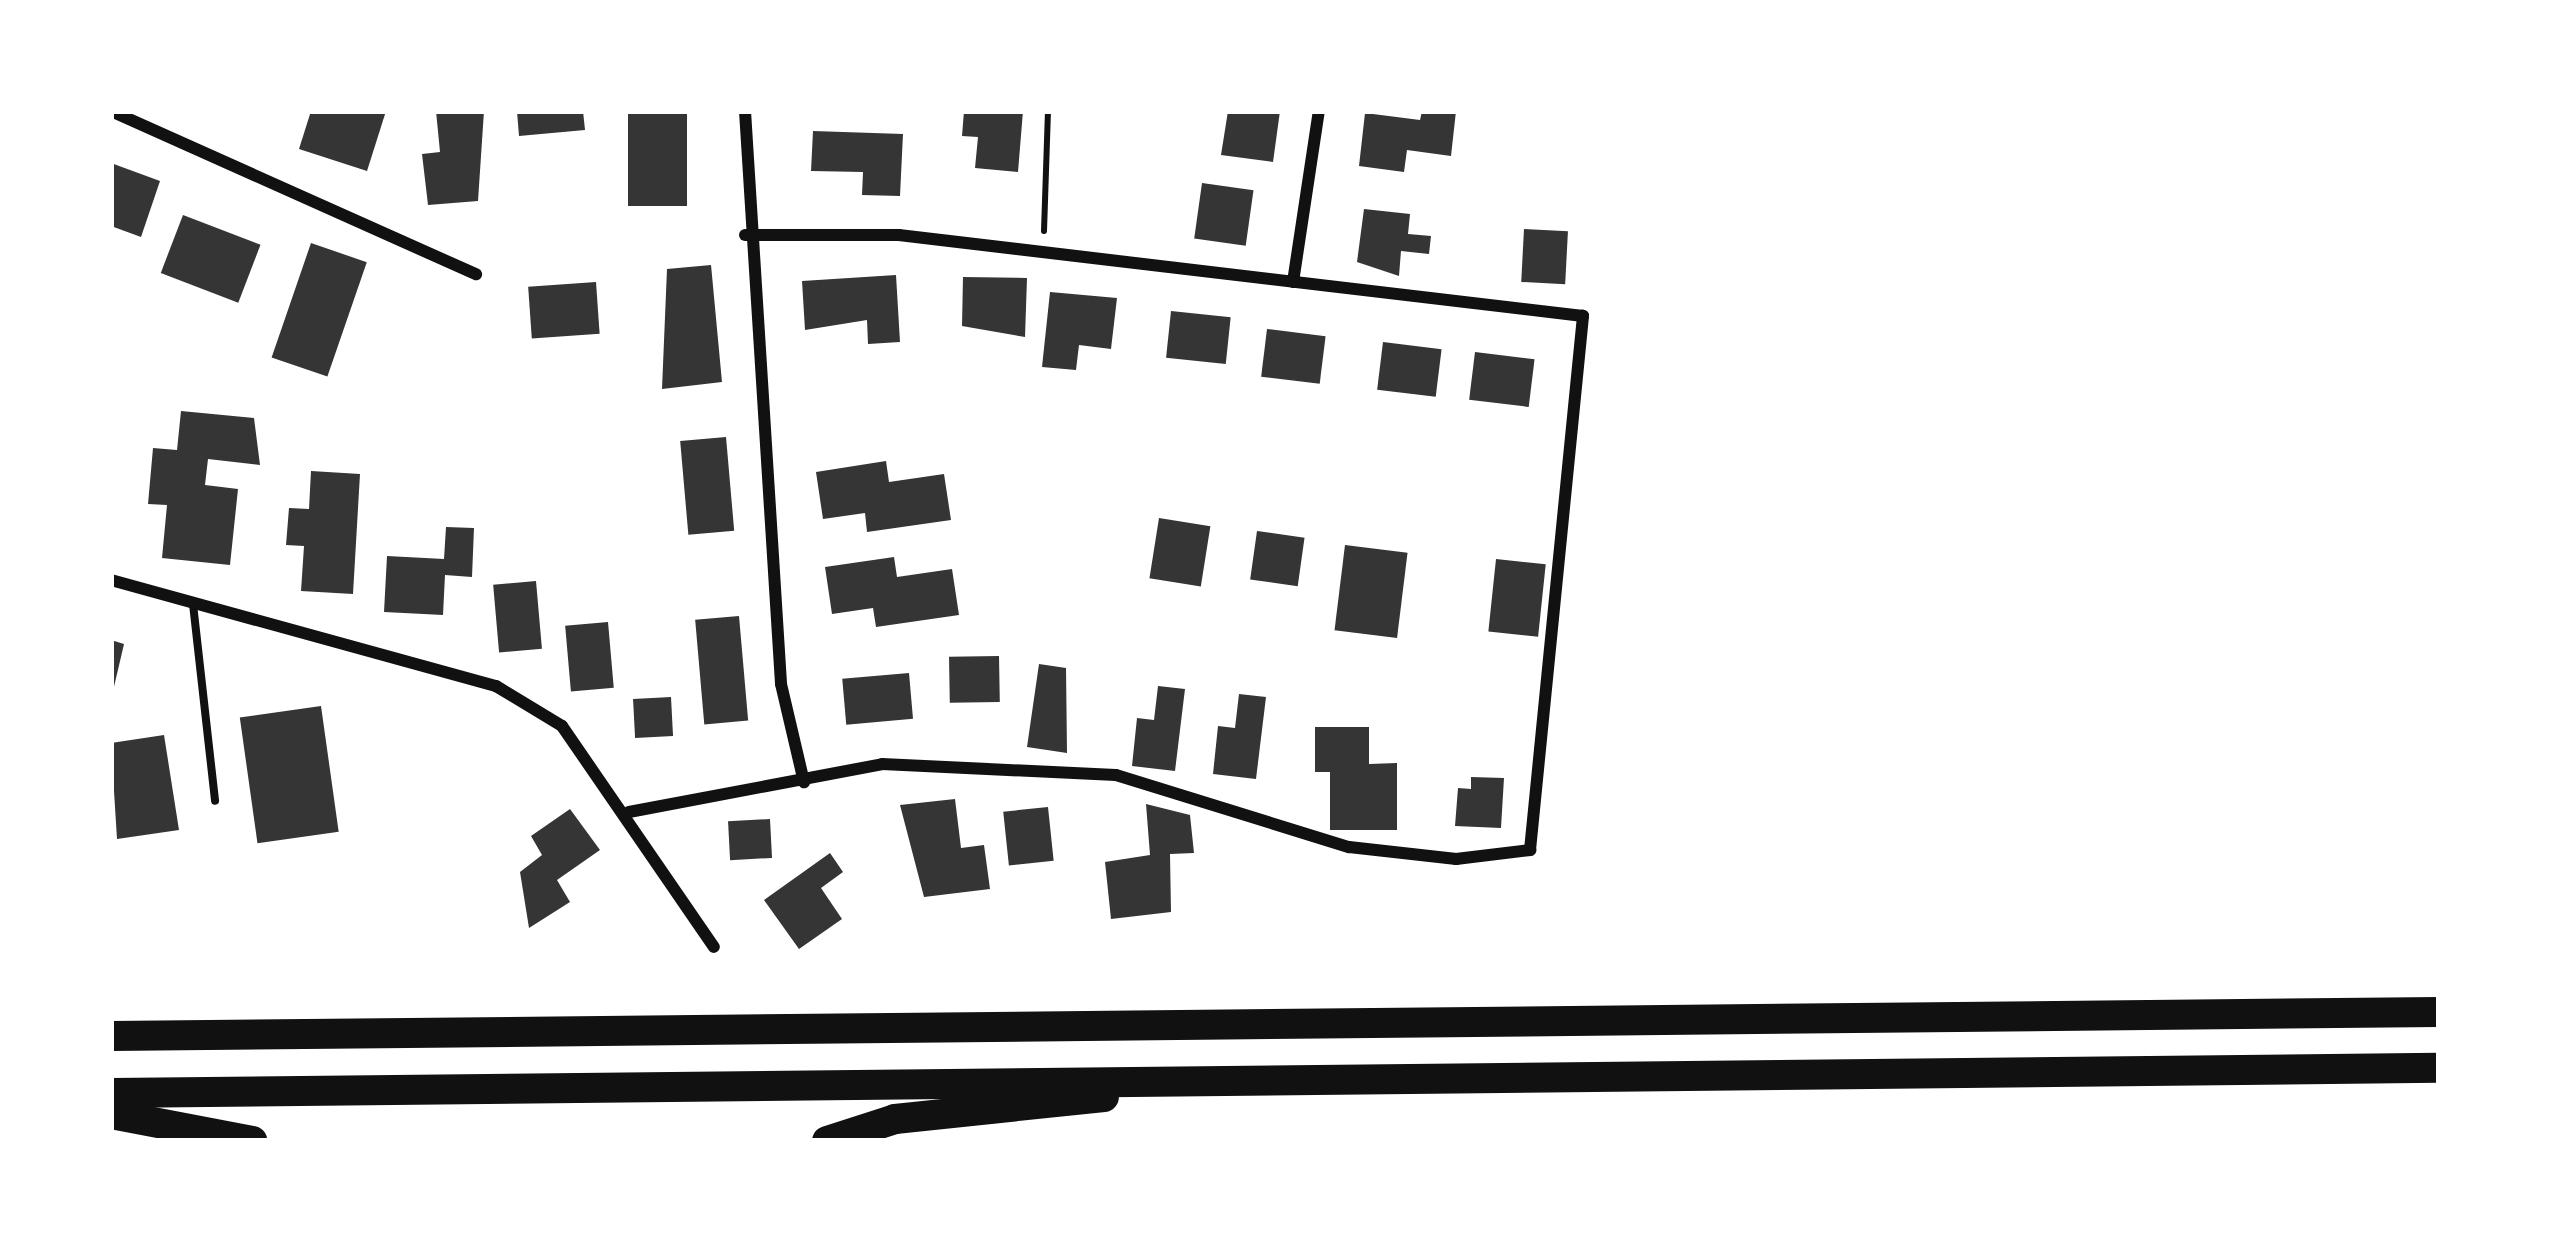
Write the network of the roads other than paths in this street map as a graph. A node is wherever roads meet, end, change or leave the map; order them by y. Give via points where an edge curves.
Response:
1 (111, 111) edge
2 (745, 111) edge
3 (1319, 111) edge
4 (745, 235) junction
5 (476, 274) dead end
6 (1293, 282) junction
7 (111, 580) edge
8 (193, 603) junction
9 (804, 782) junction
10 (215, 801) dead end
11 (628, 812) junction
12 (714, 947) dead end
13 (2439, 1012) edge
14 (111, 1022) edge
15 (225, 1035) junction
16 (111, 1036) edge
17 (2439, 1068) edge
18 (1292, 1077) junction
19 (111, 1093) edge
20 (111, 1114) edge
21 (253, 1141) edge
22 (827, 1141) edge

1 - 5 street
2 - 4 street
3 - 6 street
4 - 6 street via 899,235
4 - 9 street via 781,684
6 - 9 street via 1583,316 1531,850 1456,859 1349,847 1116,776 882,764
7 - 8 street
8 - 10 lane
8 - 11 street via 496,686 562,726
9 - 11 street
11 - 12 street
13 - 15 highway
14 - 15 highway
15 - 16 highway
17 - 18 highway
18 - 19 highway
18 - 22 highway via 895,1119
20 - 21 highway

